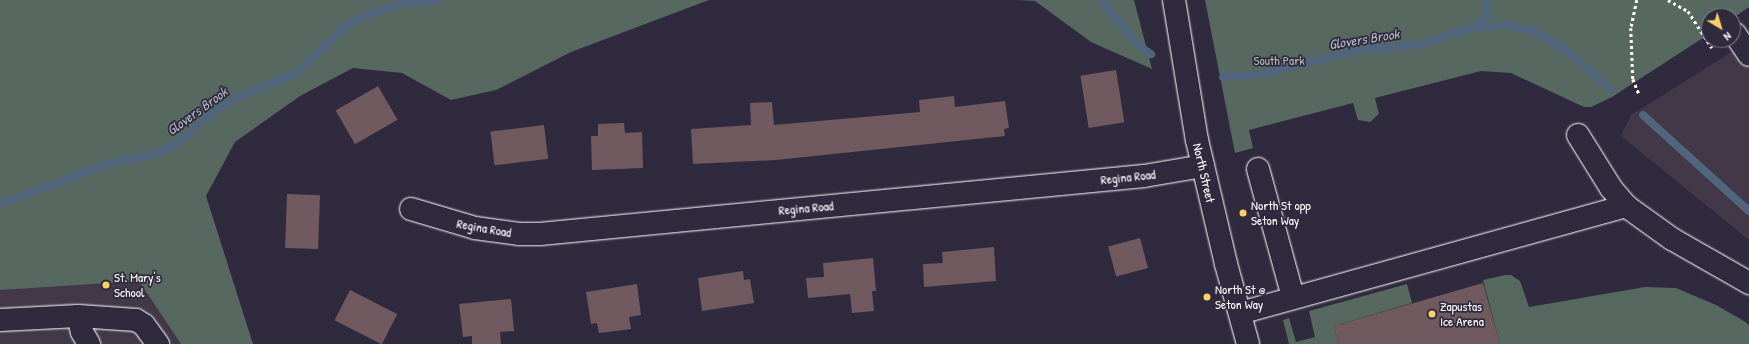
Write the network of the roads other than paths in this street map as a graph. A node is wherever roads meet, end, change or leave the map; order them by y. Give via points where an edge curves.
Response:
1 (1174, 0) edge
2 (1741, 43) edge
3 (1749, 55) edge
4 (1578, 135) dead end
5 (1203, 166) junction
6 (1258, 169) dead end
7 (1626, 206) junction
8 (411, 209) dead end
9 (1749, 283) edge
10 (1293, 297) junction
11 (1240, 314) junction
12 (78, 316) junction
13 (0, 320) edge
14 (1243, 343) edge
15 (89, 344) edge
16 (158, 344) edge

1 - 5 street, North Street
2 - 3 street
4 - 7 street via 1611,188
5 - 8 street, Regina Road via 1144,176 540,234 475,228
5 - 11 street, North Street
6 - 10 street
7 - 9 street via 1696,254
7 - 10 street
10 - 11 street
11 - 14 street, North Street
12 - 13 street
12 - 15 street via 82,332
12 - 16 street via 136,320 144,325

